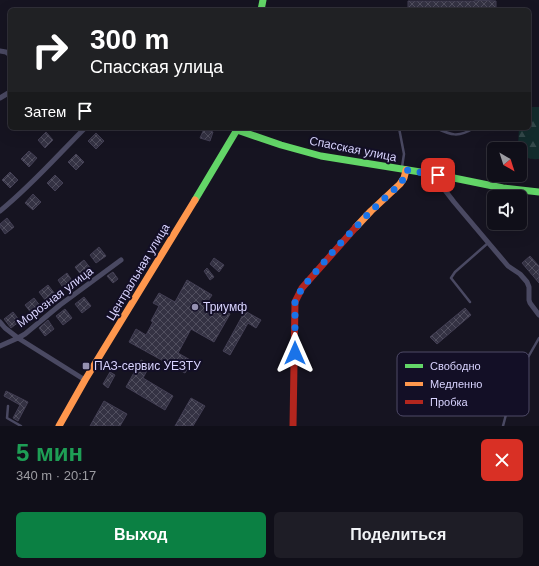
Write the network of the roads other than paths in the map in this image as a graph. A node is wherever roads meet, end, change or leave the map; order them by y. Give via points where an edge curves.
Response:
1 (83, 130) edge
2 (237, 130) edge
3 (241, 130) edge
4 (399, 130) edge
5 (440, 130) edge
6 (470, 130) edge
7 (404, 170) junction
8 (438, 175) junction
9 (539, 192) edge
10 (0, 211) edge
11 (488, 243) junction
12 (121, 260) dead end
13 (470, 302) dead end
14 (539, 314) edge
15 (0, 322) edge
16 (18, 338) junction
17 (539, 338) edge
18 (0, 346) edge
19 (529, 356) edge
20 (85, 380) junction
21 (8, 406) dead end
22 (506, 416) edge
23 (21, 426) edge
24 (59, 426) edge
25 (293, 426) edge
26 (503, 426) edge

1 - 10 street via 32,183
2 - 20 street, Центральная улица
3 - 7 street, Спасская улица via 321,156
4 - 7 lane
5 - 6 lane via 453,135
7 - 8 street, Спасская улица
7 - 25 street via 404,178 400,184 336,248 297,297
8 - 9 street, Спасская улица via 503,188
8 - 11 street via 447,193
11 - 13 lane via 451,278
11 - 14 street via 508,266 527,282 530,303
12 - 16 street, Морозная улица
15 - 16 street
16 - 18 street, Морозная улица
16 - 20 street
17 - 19 lane
20 - 24 street, Центральная улица
21 - 23 lane via 7,418
22 - 26 lane

